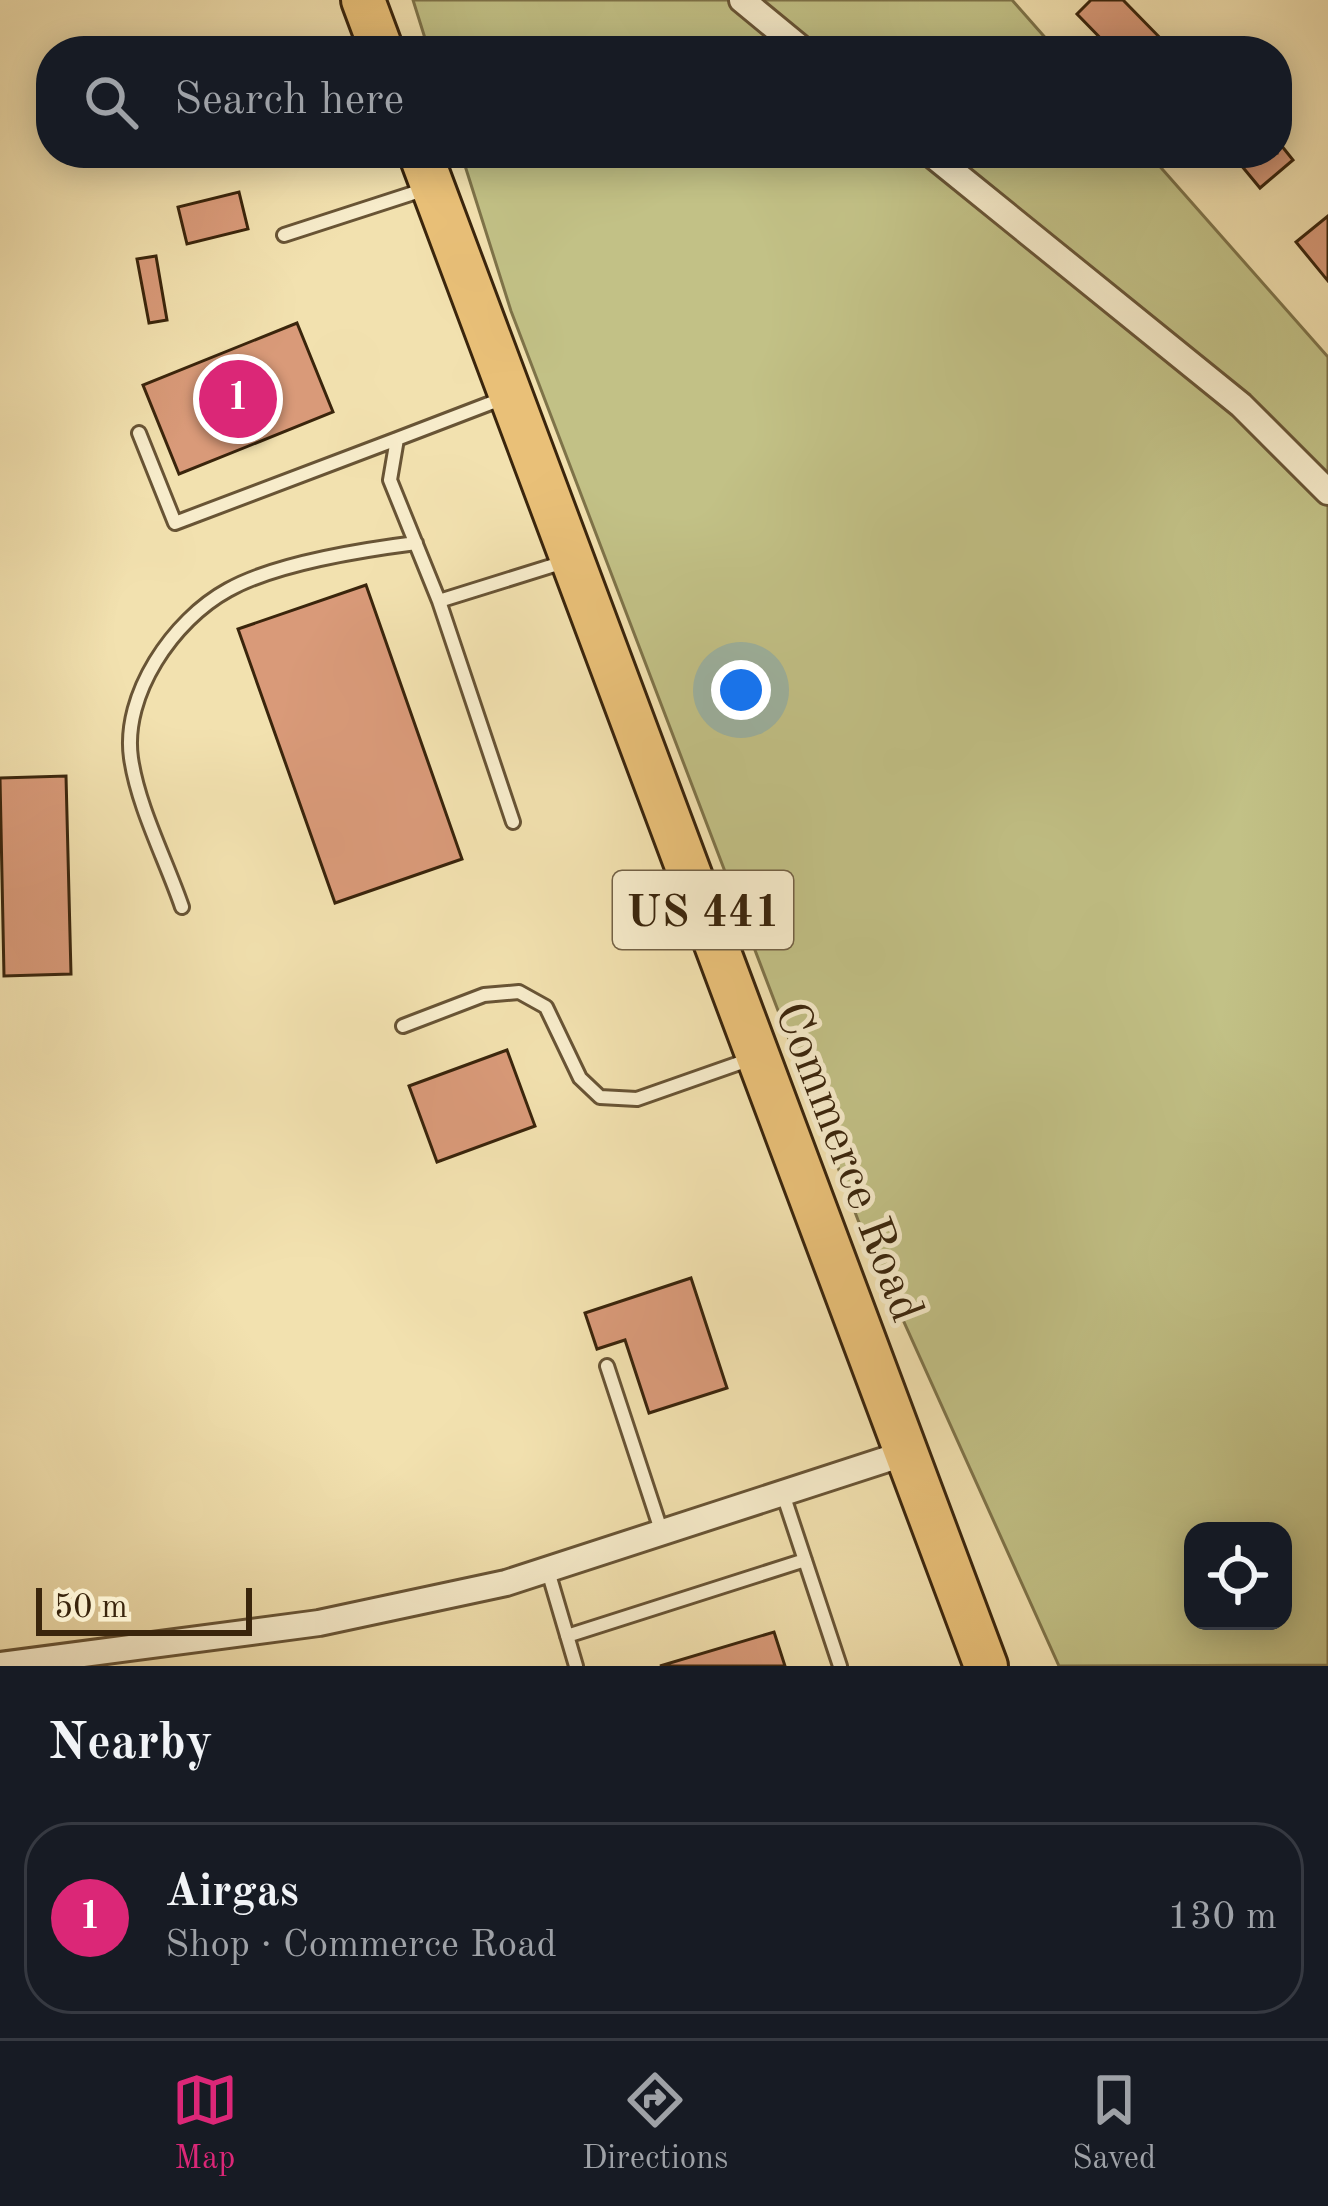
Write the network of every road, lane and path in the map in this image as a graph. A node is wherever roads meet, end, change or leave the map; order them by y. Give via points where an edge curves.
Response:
1 (363, 0) edge
2 (742, 0) edge
3 (376, 36) edge
4 (786, 36) edge
5 (949, 168) edge
6 (426, 170) edge
7 (284, 236) dead end
8 (511, 396) junction
9 (139, 433) dead end
10 (397, 439) junction
11 (1328, 492) edge
12 (416, 543) junction
13 (572, 560) junction
14 (439, 601) junction
15 (513, 822) dead end
16 (182, 907) dead end
17 (403, 1025) dead end
18 (758, 1057) junction
19 (607, 1366) dead end
20 (906, 1453) junction
21 (783, 1494) junction
22 (663, 1534) junction
23 (805, 1560) junction
24 (548, 1571) junction
25 (567, 1636) junction
26 (0, 1665) edge
27 (576, 1666) edge
28 (840, 1666) edge
29 (986, 1666) edge

1 - 3 highway
2 - 4 street
5 - 11 street via 1241,405
6 - 7 lane
6 - 8 highway, Commerce Road / US 441
8 - 10 lane
8 - 13 highway, Commerce Road / US 441
9 - 10 lane via 175,523
10 - 12 lane via 390,480
12 - 14 lane
12 - 16 lane via 345,552 228,590 149,670 130,721 131,761
13 - 14 lane
13 - 18 highway, Commerce Road / US 441
14 - 15 lane
17 - 18 lane via 484,995 519,992 546,1007 580,1078 600,1097 638,1099
18 - 20 highway, Commerce Road / US 441
19 - 22 lane
20 - 21 street
20 - 29 highway, Commerce Road / US 441
21 - 22 street
21 - 23 lane
22 - 24 street
23 - 25 lane
23 - 28 lane
24 - 25 lane
24 - 26 street via 319,1623
25 - 27 lane

